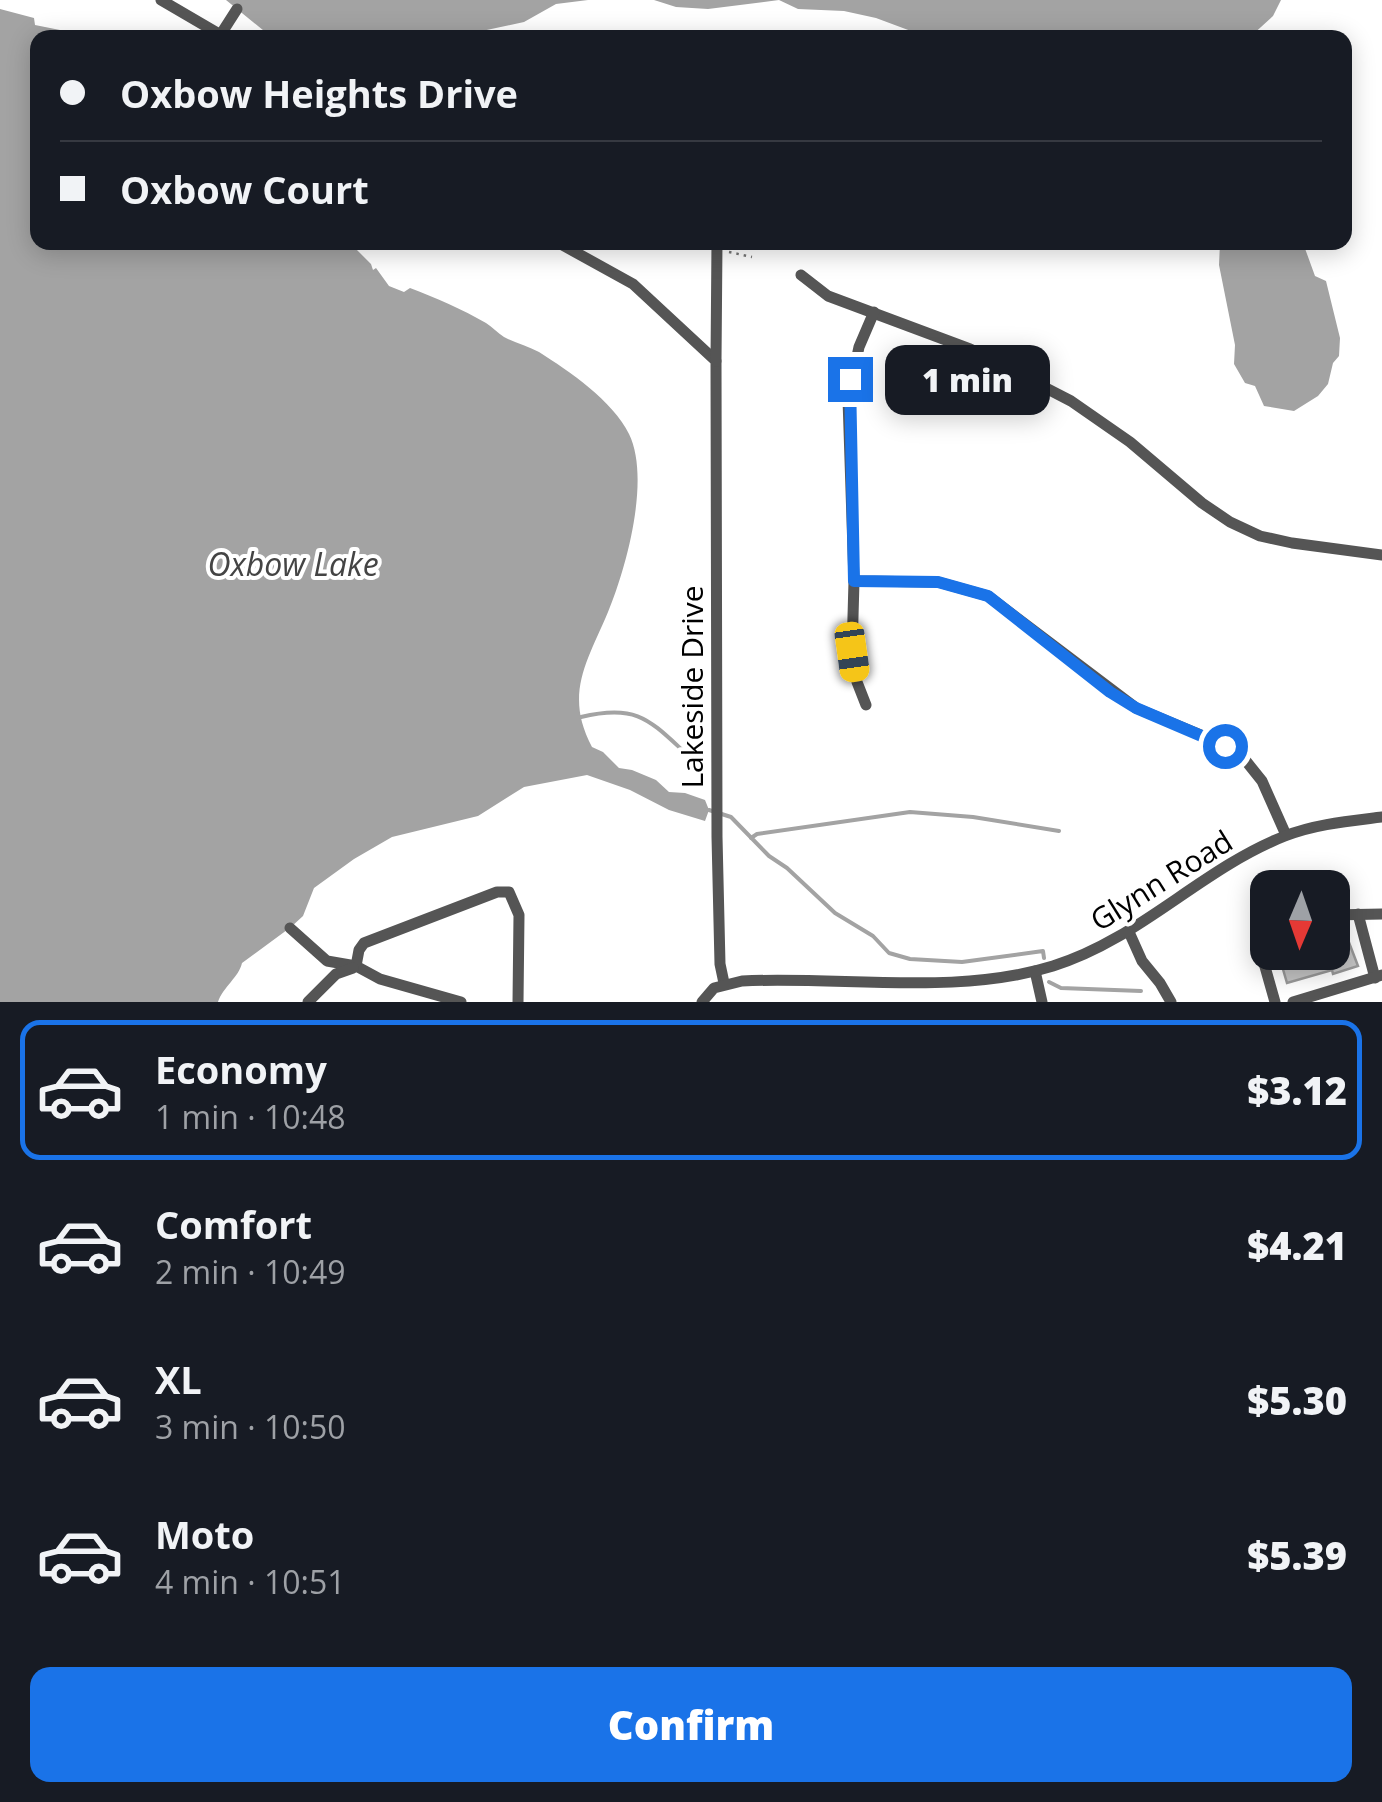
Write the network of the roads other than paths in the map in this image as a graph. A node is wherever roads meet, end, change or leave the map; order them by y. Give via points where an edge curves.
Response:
1 (161, 0) edge
2 (236, 10) dead end
3 (214, 30) edge
4 (227, 30) edge
5 (571, 250) edge
6 (717, 250) edge
7 (800, 275) dead end
8 (874, 312) junction
9 (716, 360) junction
10 (1382, 556) edge
11 (854, 581) junction
12 (866, 705) dead end
13 (1382, 817) edge
14 (1286, 835) junction
15 (1350, 914) edge
16 (1358, 914) junction
17 (1382, 914) edge
18 (290, 928) dead end
19 (1129, 932) junction
20 (356, 966) junction
21 (1035, 970) junction
22 (1266, 970) edge
23 (1378, 976) edge
24 (724, 983) junction
25 (308, 1002) edge
26 (460, 1002) edge
27 (518, 1002) edge
28 (702, 1002) edge
29 (1042, 1002) edge
30 (1171, 1002) edge
31 (1275, 1002) edge
32 (1293, 1002) edge

1 - 3 street
2 - 4 street
5 - 9 street via 633,284
6 - 9 street, Lakeside Drive
7 - 8 street via 828,296
8 - 10 street via 980,354 1071,401 1230,522 1260,536
8 - 11 street via 848,400
9 - 24 street, Lakeside Drive via 717,837
11 - 12 street via 852,652
11 - 14 street via 938,582 988,596 1110,692 1246,761 1262,780
13 - 14 street, Glynn Road
14 - 19 street, Glynn Road
15 - 16 street
16 - 17 street
16 - 23 street
18 - 20 street via 328,961
19 - 21 street, Glynn Road
19 - 30 street
20 - 25 street via 336,974
20 - 26 street via 380,980
20 - 27 street via 364,943 502,890 513,896 519,914
21 - 24 street, Glynn Road via 964,980
21 - 29 street
22 - 31 street
23 - 32 street
24 - 28 street

